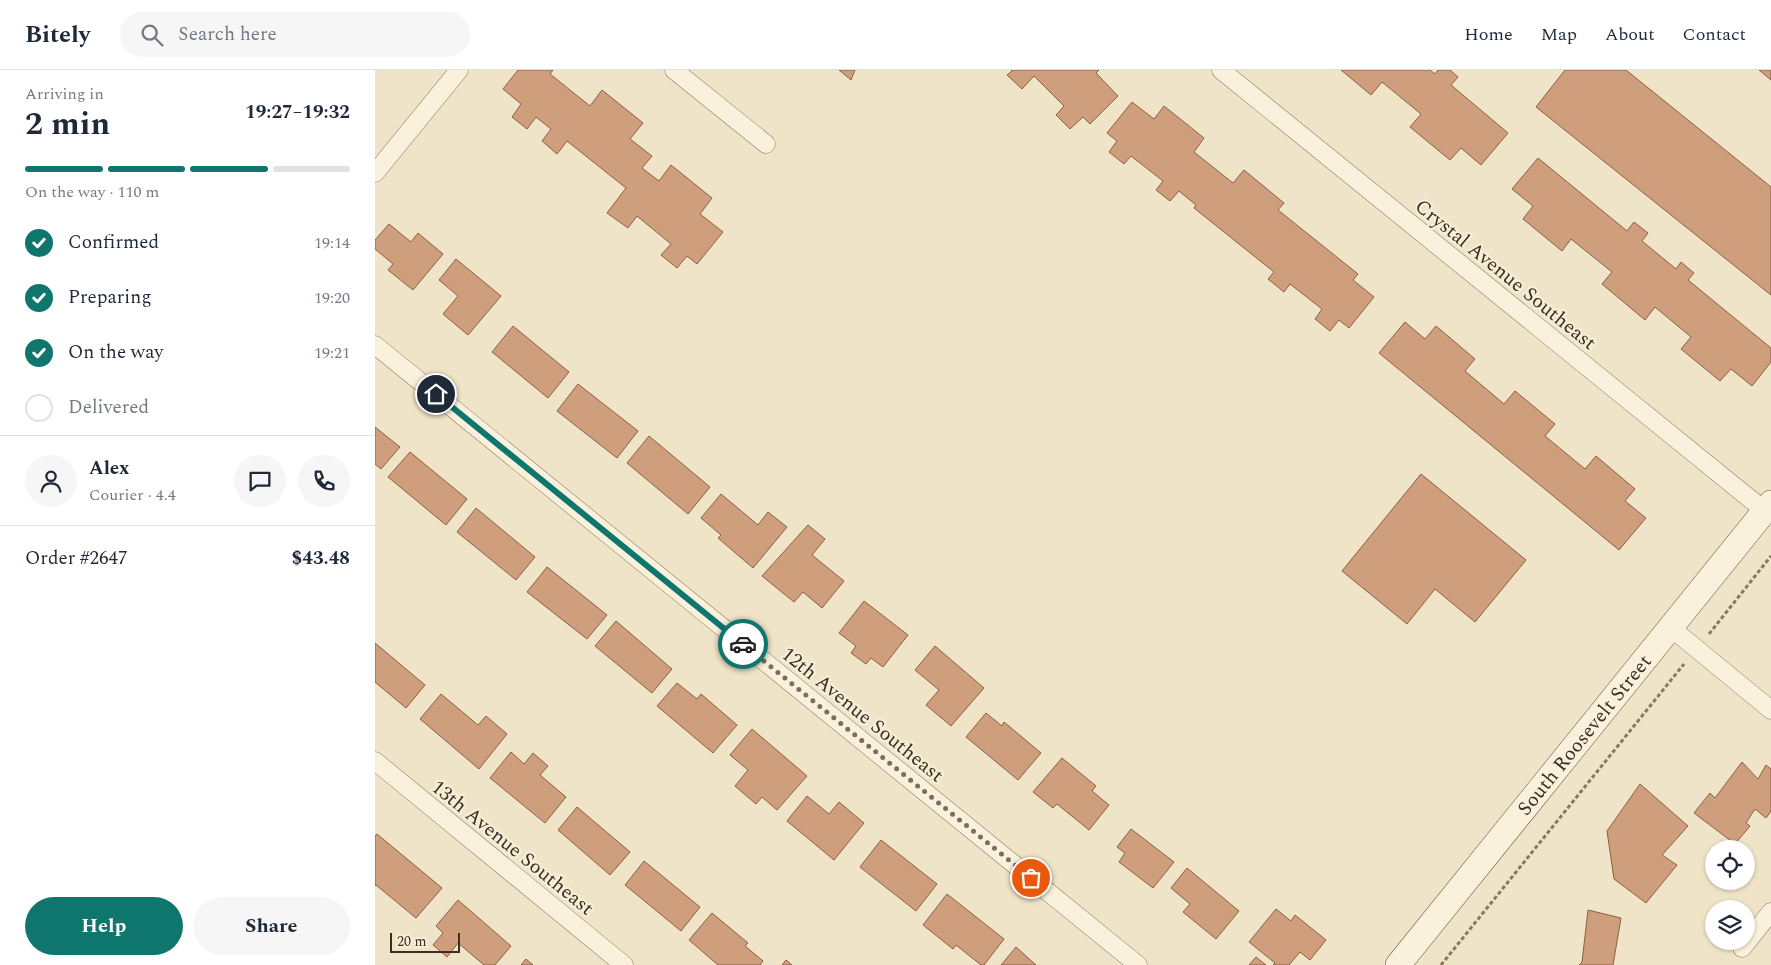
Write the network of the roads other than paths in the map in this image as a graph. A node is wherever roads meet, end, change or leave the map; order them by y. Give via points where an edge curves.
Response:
1 (459, 70) edge
2 (674, 70) edge
3 (1221, 70) edge
4 (766, 144) dead end
5 (375, 173) edge
6 (375, 345) edge
7 (1768, 507) edge
8 (1670, 627) junction
9 (1771, 710) edge
10 (375, 761) edge
11 (1771, 912) edge
12 (1755, 932) edge
13 (624, 965) edge
14 (1138, 965) edge
15 (1398, 965) edge

1 - 5 street
2 - 4 street
3 - 7 street, Crystal Avenue Southeast
6 - 14 street, 12th Avenue Southeast
7 - 8 street, South Roosevelt Street
8 - 9 street
8 - 15 street, South Roosevelt Street
10 - 13 street, 13th Avenue Southeast
11 - 12 street

